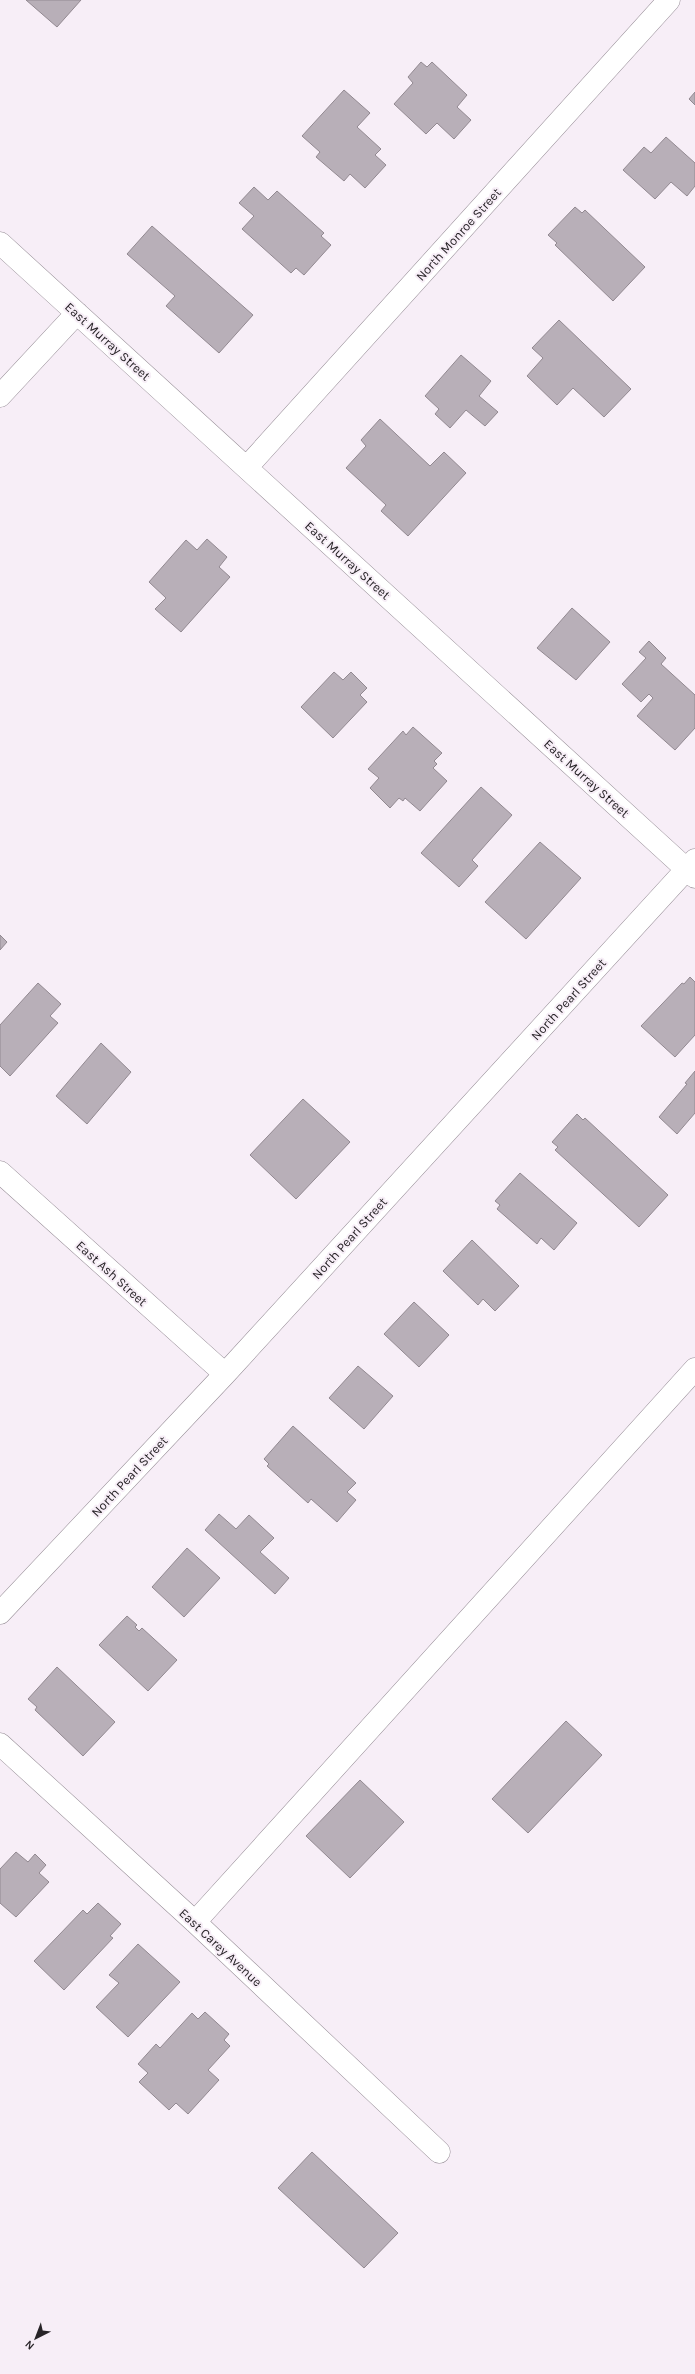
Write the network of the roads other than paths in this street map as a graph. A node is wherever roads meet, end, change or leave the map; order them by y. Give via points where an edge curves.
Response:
1 (669, 0) edge
2 (0, 243) edge
3 (77, 313) junction
4 (0, 396) edge
5 (247, 467) junction
6 (692, 869) edge
7 (0, 1172) edge
8 (695, 1369) edge
9 (225, 1374) junction
10 (0, 1613) edge
11 (0, 1744) edge
12 (195, 1922) junction
13 (439, 2152) dead end

1 - 5 street, North Monroe Street
2 - 3 street, East Murray Street
3 - 4 street
3 - 5 street, East Murray Street
5 - 6 street, East Murray Street
6 - 9 street, North Pearl Street
7 - 9 street, East Ash Street
8 - 12 street
9 - 10 street, North Pearl Street
11 - 12 street, East Carey Avenue
12 - 13 street, East Carey Avenue

